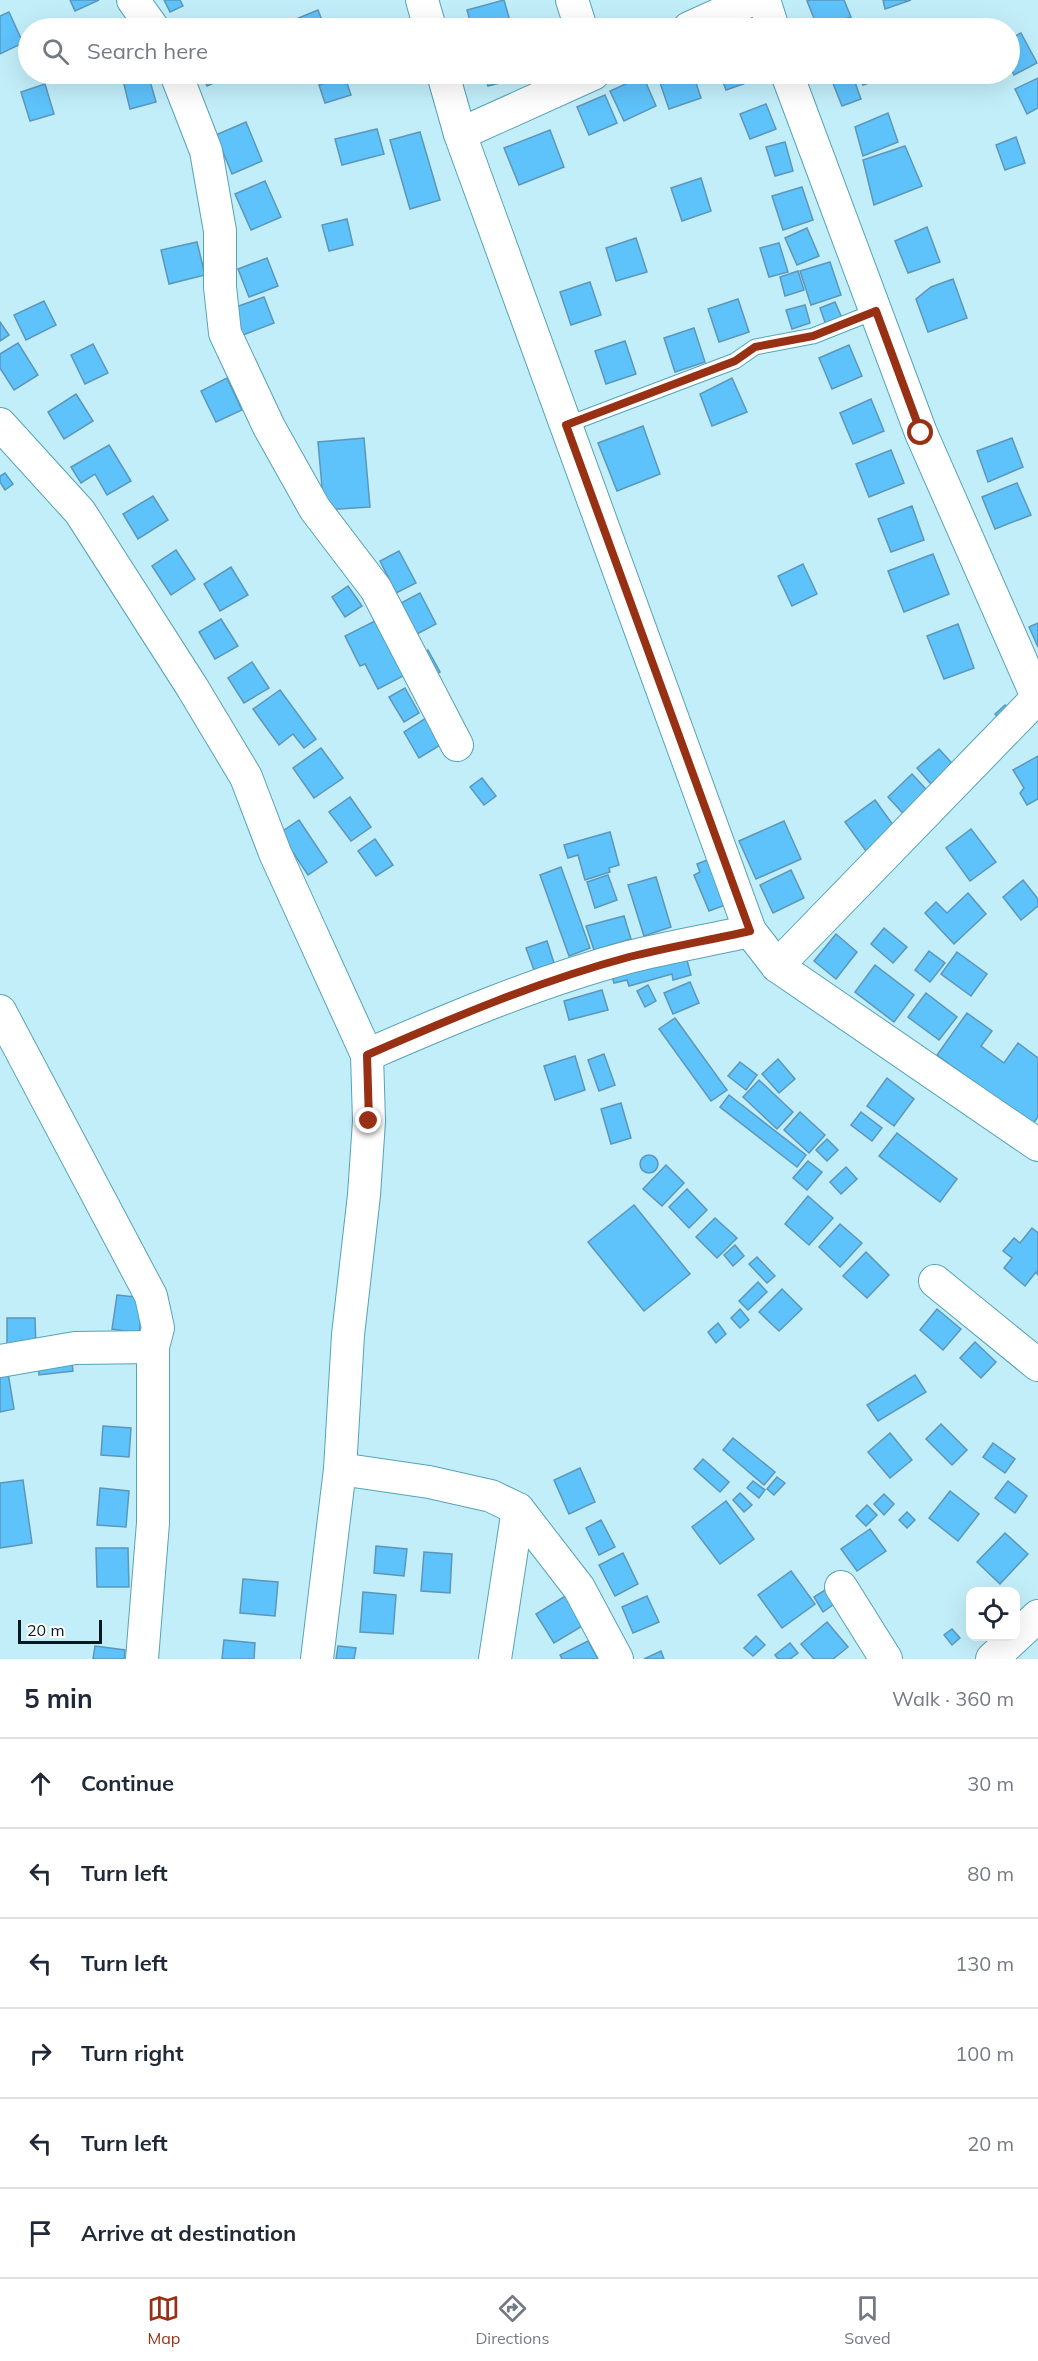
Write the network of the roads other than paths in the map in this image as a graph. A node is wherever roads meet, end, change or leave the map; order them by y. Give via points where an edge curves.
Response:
1 (133, 0) edge
2 (422, 0) edge
3 (572, 0) edge
4 (751, 0) edge
5 (764, 0) edge
6 (146, 18) edge
7 (427, 18) edge
8 (578, 18) edge
9 (711, 18) edge
10 (770, 18) edge
11 (180, 84) edge
12 (446, 84) edge
13 (571, 84) edge
14 (791, 84) edge
15 (460, 134) junction
16 (876, 311) junction
17 (0, 424) edge
18 (566, 425) junction
19 (1038, 698) edge
20 (457, 745) dead end
21 (750, 931) junction
22 (777, 966) junction
23 (0, 1011) edge
24 (367, 1055) junction
25 (1038, 1144) edge
26 (935, 1281) dead end
27 (153, 1347) junction
28 (0, 1360) edge
29 (1038, 1365) edge
30 (340, 1469) junction
31 (518, 1509) junction
32 (841, 1587) dead end
33 (1033, 1629) edge
34 (142, 1659) edge
35 (316, 1659) edge
36 (495, 1659) edge
37 (617, 1659) edge
38 (886, 1659) edge
39 (992, 1659) edge

1 - 6 street
2 - 7 street
3 - 8 street
4 - 9 street
5 - 10 street
11 - 20 street via 206,151 220,231 225,333 269,428 315,509 376,589
12 - 15 street
13 - 15 street
14 - 16 street
15 - 18 street
16 - 18 lane via 813,336 755,347 735,361
16 - 19 street via 921,433
17 - 24 street via 80,512 240,767
18 - 21 street
19 - 22 street
21 - 22 street
21 - 24 street via 628,958 514,994
22 - 25 street
23 - 27 street via 151,1296 158,1328
24 - 30 street via 369,1121 348,1335
26 - 29 street
27 - 28 street via 75,1348
27 - 34 street via 153,1523
30 - 31 street via 429,1482 490,1496
30 - 35 street
31 - 36 street
31 - 37 street via 579,1588
32 - 38 street
33 - 39 street

